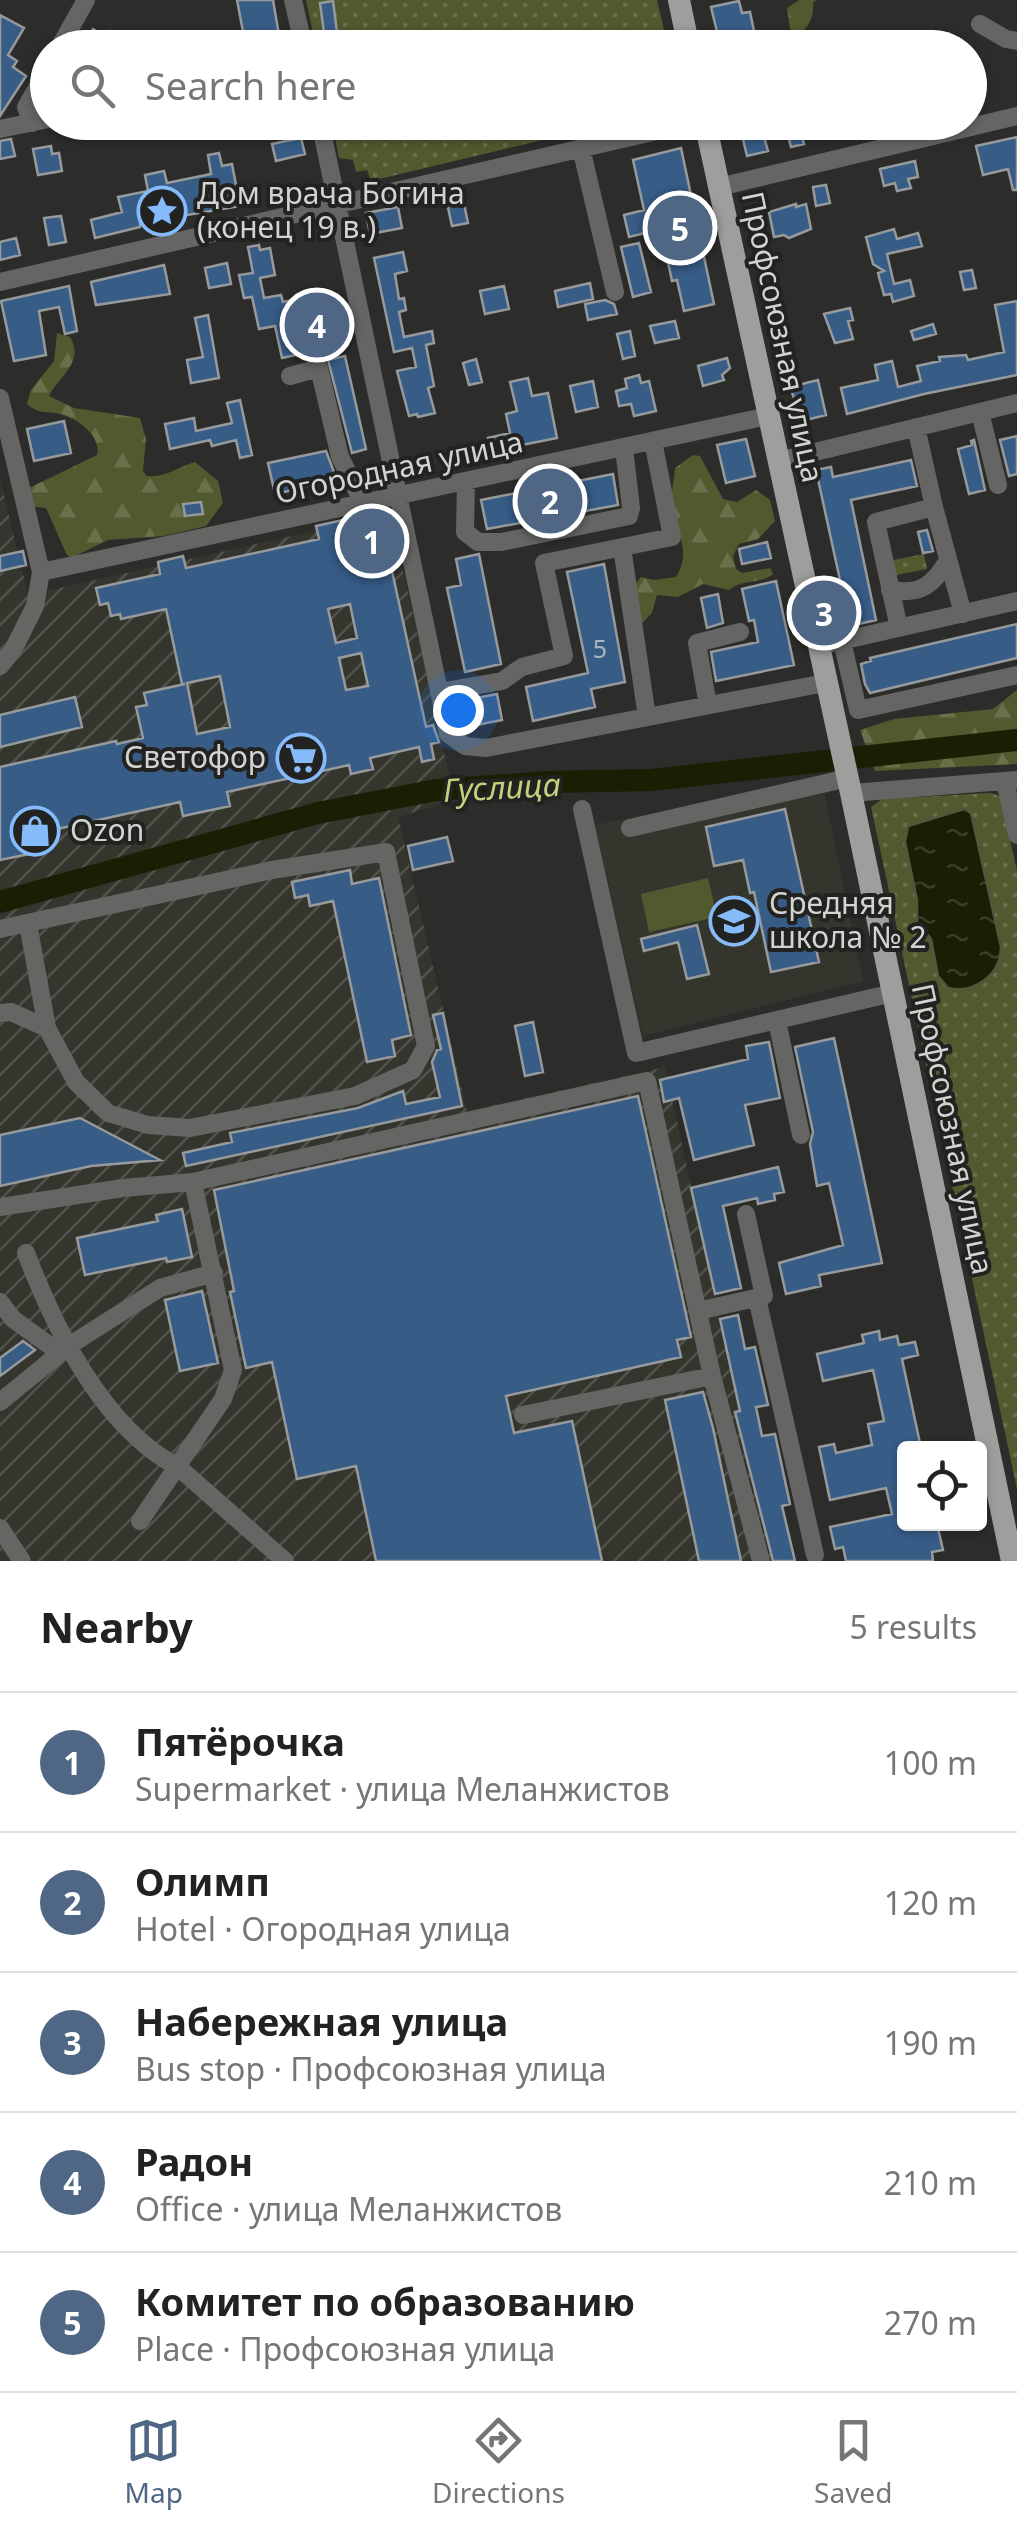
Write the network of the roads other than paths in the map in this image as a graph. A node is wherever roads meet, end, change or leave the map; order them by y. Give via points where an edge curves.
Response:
1 (86, 0) edge
2 (293, 0) edge
3 (678, 0) edge
4 (980, 24) dead end
5 (70, 30) edge
6 (300, 30) edge
7 (685, 30) edge
8 (1017, 41) edge
9 (1017, 116) edge
10 (987, 121) edge
11 (30, 123) edge
12 (0, 129) edge
13 (324, 140) edge
14 (616, 140) edge
15 (709, 140) edge
16 (893, 140) edge
17 (909, 140) edge
18 (894, 145) junction
19 (581, 148) junction
20 (719, 187) junction
21 (338, 202) junction
22 (0, 282) edge
23 (615, 292) dead end
24 (290, 376) dead end
25 (0, 398) edge
26 (1017, 402) edge
27 (980, 412) junction
28 (768, 416) junction
29 (916, 427) junction
30 (653, 441) junction
31 (624, 448) junction
32 (778, 461) junction
33 (466, 482) junction
34 (998, 485) dead end
35 (398, 498) junction
36 (364, 504) junction
37 (934, 507) junction
38 (622, 547) junction
39 (948, 560) junction
40 (41, 572) junction
41 (890, 590) junction
42 (1017, 601) edge
43 (963, 614) junction
44 (898, 628) junction
45 (740, 632) dead end
46 (842, 641) junction
47 (817, 646) junction
48 (0, 666) edge
49 (1017, 675) edge
50 (825, 683) junction
51 (439, 692) junction
52 (708, 705) junction
53 (648, 717) junction
54 (849, 781) junction
55 (1011, 781) edge
56 (582, 809) dead end
57 (630, 828) dead end
58 (1017, 835) edge
59 (28, 924) junction
60 (0, 929) edge
61 (893, 993) junction
62 (0, 1013) edge
63 (777, 1021) junction
64 (47, 1028) junction
65 (801, 1135) dead end
66 (193, 1182) junction
67 (0, 1207) edge
68 (746, 1214) dead end
69 (26, 1253) dead end
70 (214, 1273) junction
71 (758, 1298) junction
72 (0, 1302) edge
73 (698, 1311) junction
74 (65, 1349) junction
75 (712, 1376) junction
76 (0, 1402) edge
77 (524, 1416) dead end
78 (178, 1468) junction
79 (140, 1522) dead end
80 (0, 1528) edge
81 (815, 1555) dead end
82 (1011, 1560) edge
83 (22, 1561) edge
84 (284, 1561) edge
85 (761, 1561) edge

1 - 5 street
2 - 6 street
3 - 7 main road
4 - 8 street
9 - 10 street
11 - 12 street
13 - 21 street
14 - 19 street
15 - 20 main road, Профсоюзная улица
16 - 18 street
17 - 18 street
18 - 20 street
19 - 21 street
19 - 23 street
20 - 28 main road, Профсоюзная улица
21 - 22 street
21 - 35 street
24 - 36 street via 319,368 340,457
25 - 40 street
26 - 27 street
27 - 29 street
27 - 34 street
28 - 30 street, Огородная улица
28 - 32 main road, Профсоюзная улица
29 - 32 street
29 - 37 street
30 - 31 street, Огородная улица
30 - 38 street via 672,537
31 - 33 street, Огородная улица
31 - 33 street via 628,516 478,542 465,532
32 - 47 main road, Профсоюзная улица
33 - 35 street, Огородная улица
35 - 36 street, Огородная улица
35 - 51 street
36 - 40 street, Огородная улица
37 - 39 street
37 - 41 street via 876,522
38 - 51 street via 544,563 564,656 522,667 502,681
38 - 53 street
39 - 41 street via 927,588 912,594
39 - 43 street
40 - 48 street via 35,606
41 - 44 street
42 - 43 street
43 - 44 street
44 - 46 street
45 - 52 street via 697,642
46 - 47 street
46 - 49 street via 858,710
47 - 50 main road, Профсоюзная улица
50 - 52 street
50 - 54 main road, Профсоюзная улица
51 - 53 street via 448,734 465,746 486,748
52 - 53 street
54 - 55 street
54 - 57 street
54 - 61 main road, Профсоюзная улица
55 - 58 street
56 - 63 street via 636,1054
59 - 60 street
59 - 64 street
59 - 64 street via 386,852 426,1046 414,1070 355,1096 190,1128 108,1113 76,1082
61 - 63 street
61 - 82 main road, Профсоюзная улица
62 - 64 street
63 - 65 street
66 - 67 street
66 - 70 street
66 - 73 street via 647,1082
68 - 71 street via 764,1296
69 - 74 street
70 - 74 street via 160,1288
70 - 78 street via 233,1370 223,1399
71 - 73 street
71 - 81 street
72 - 74 street via 13,1319
73 - 75 street
74 - 76 street
74 - 78 street via 131,1435
75 - 77 street
75 - 85 street
78 - 79 street
78 - 84 street
80 - 83 street

